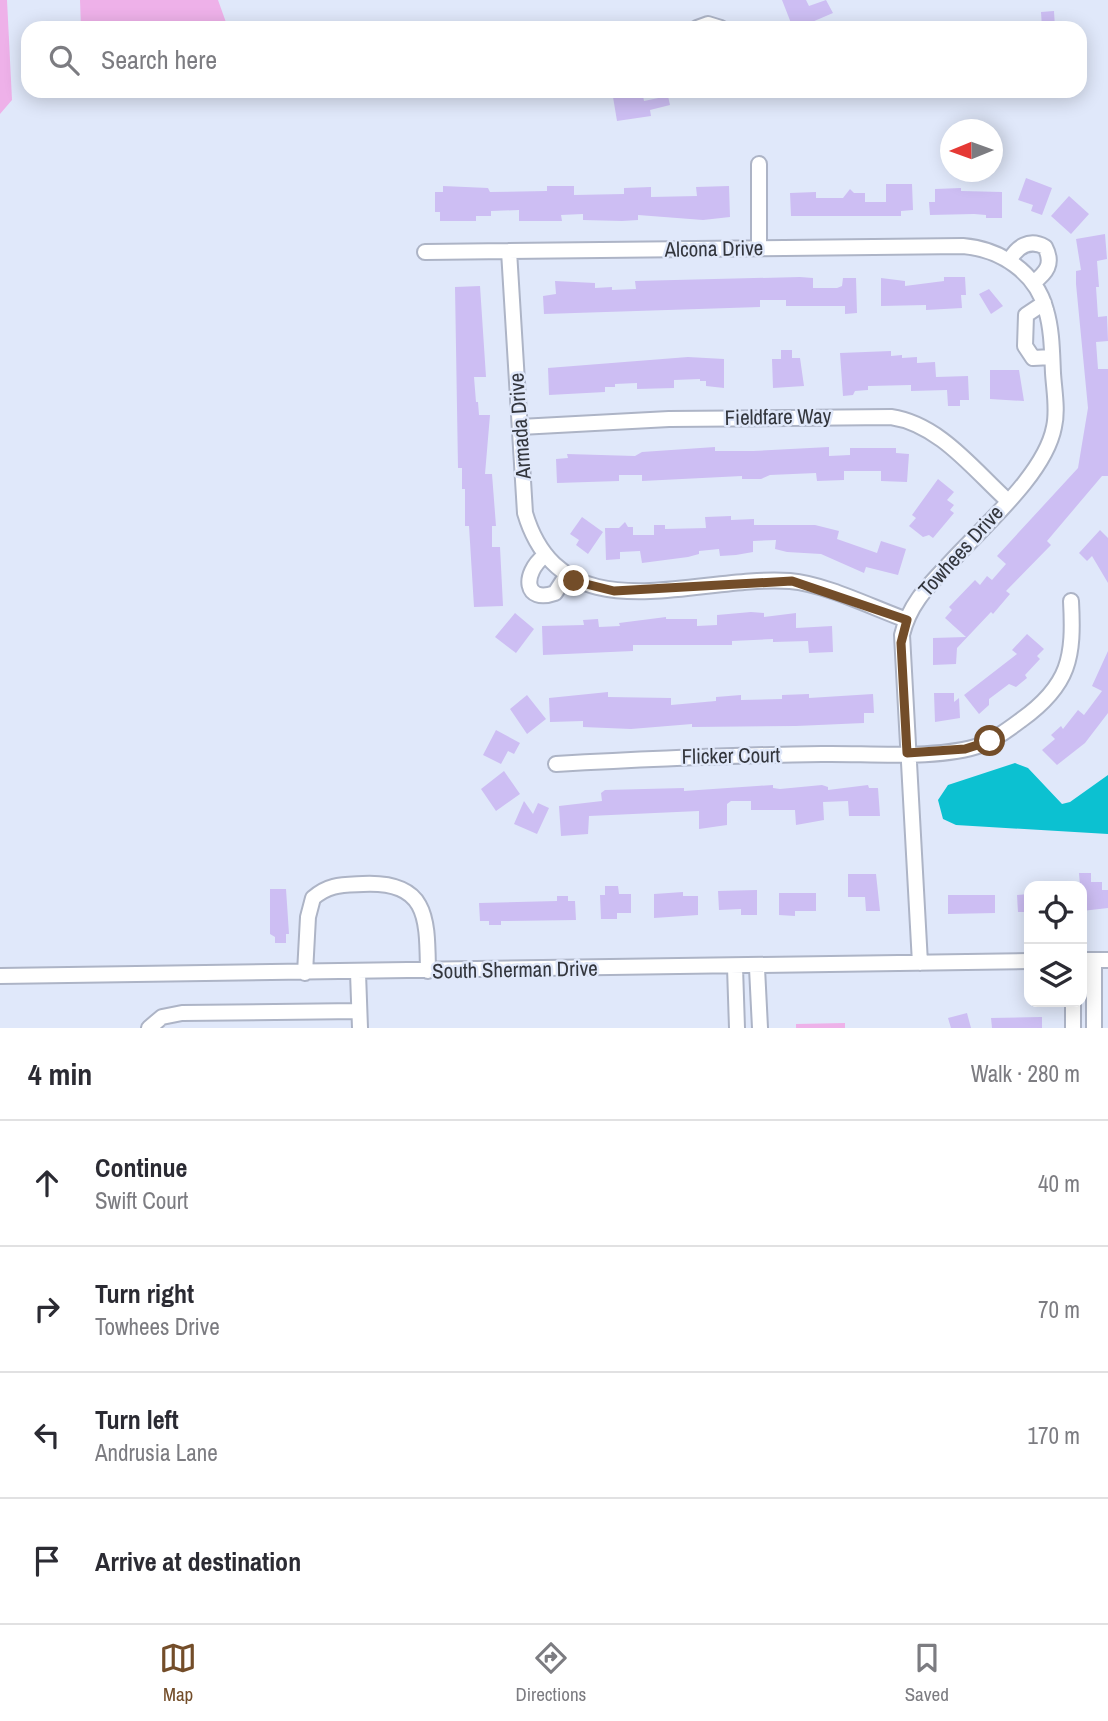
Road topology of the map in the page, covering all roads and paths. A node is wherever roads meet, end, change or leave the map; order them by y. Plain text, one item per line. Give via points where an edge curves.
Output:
1 (759, 164) dead end
2 (759, 248) junction
3 (509, 251) junction
4 (425, 252) dead end
5 (1004, 258) junction
6 (1033, 283) junction
7 (1044, 303) junction
8 (1052, 357) junction
9 (520, 427) junction
10 (1007, 500) junction
11 (544, 556) junction
12 (566, 576) junction
13 (1071, 601) dead end
14 (907, 620) junction
15 (907, 753) junction
16 (556, 764) dead end
17 (1094, 960) edge
18 (1024, 961) edge
19 (920, 963) junction
20 (735, 968) junction
21 (757, 968) junction
22 (428, 971) junction
23 (358, 972) junction
24 (305, 973) junction
25 (0, 976) edge
26 (1073, 1007) edge
27 (359, 1011) junction
28 (149, 1028) edge
29 (360, 1028) edge
30 (737, 1028) edge
31 (760, 1028) edge
32 (1073, 1028) edge
33 (1094, 1028) edge

1 - 2 street
2 - 3 street, Alcona Drive
2 - 5 street, Alcona Drive via 962,246
3 - 4 street, Alcona Drive
3 - 9 street, Armada Drive
5 - 6 street, Towhees Drive
5 - 6 street via 1025,244 1045,247 1049,266
6 - 7 street, Towhees Drive
7 - 8 street, Towhees Drive
7 - 8 street via 1026,315 1025,346 1033,358
8 - 10 street, Towhees Drive via 1055,422 1049,446 1032,474
9 - 10 street, Fieldfare Way via 669,419 891,417 933,432
9 - 11 street, Armada Drive via 525,513
10 - 14 street, Towhees Drive via 922,592
11 - 12 street
11 - 12 street via 530,570 532,589 550,595 558,591
12 - 14 street via 589,587 614,591 792,581
13 - 15 street, Flicker Court via 1070,660 1044,703 981,745
14 - 15 street, Towhees Drive via 901,656
15 - 16 street, Flicker Court via 704,755
15 - 19 street, Towhees Drive
17 - 33 street
18 - 19 street, South Sherman Drive
19 - 21 street, South Sherman Drive
20 - 21 street, South Sherman Drive
20 - 22 street, South Sherman Drive
20 - 30 street
21 - 31 street
22 - 23 street, South Sherman Drive
22 - 24 street via 427,929 414,895 376,883 332,885 313,898
23 - 24 street, South Sherman Drive
23 - 27 street
24 - 25 street, South Sherman Drive
26 - 32 street
27 - 28 street via 177,1013 162,1017
27 - 29 street

